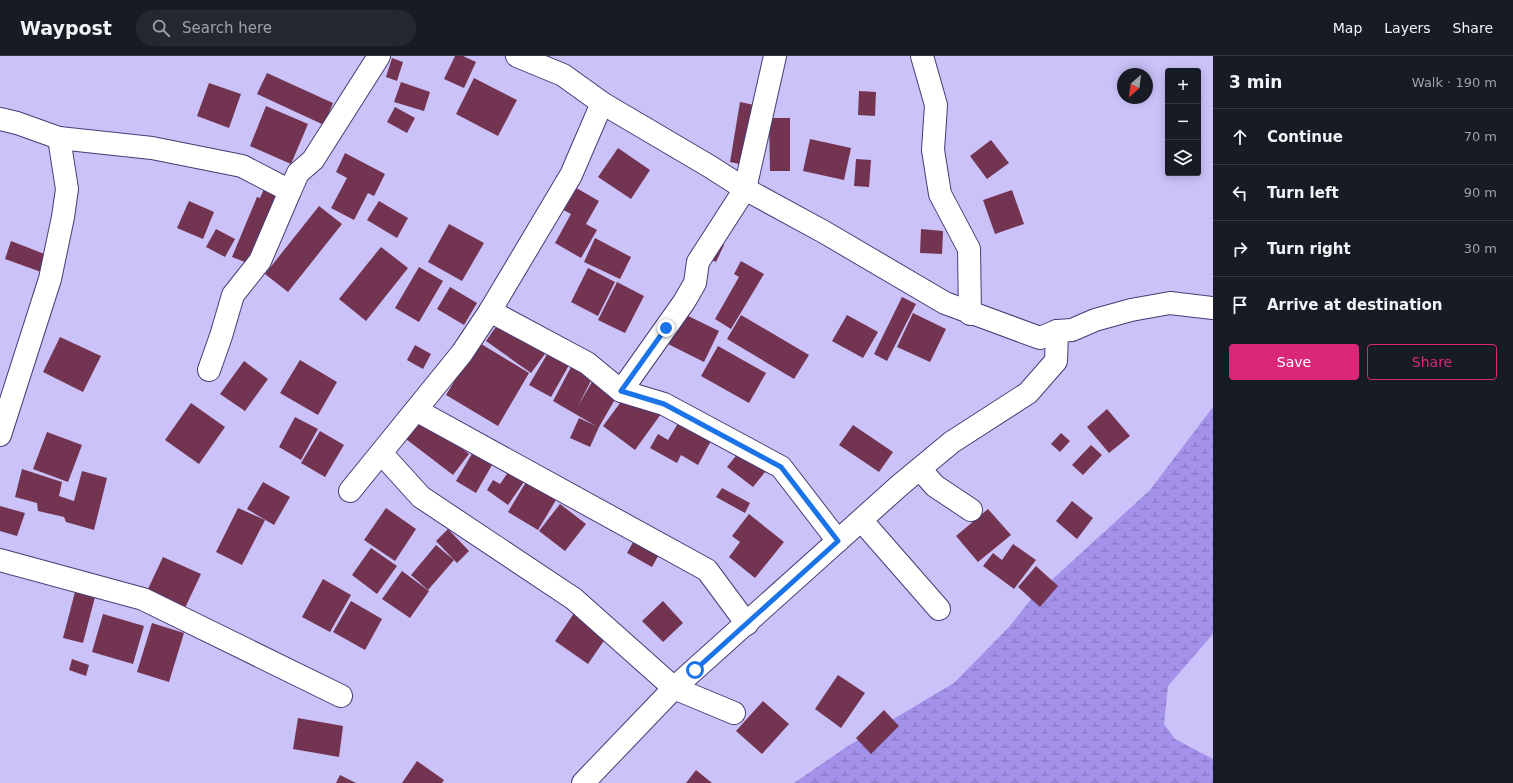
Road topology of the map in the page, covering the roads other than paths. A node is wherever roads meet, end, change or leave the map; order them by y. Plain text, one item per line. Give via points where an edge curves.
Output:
1 (379, 56) edge
2 (517, 56) edge
3 (775, 56) edge
4 (922, 56) edge
5 (561, 66) edge
6 (602, 103) junction
7 (0, 119) edge
8 (59, 138) junction
9 (745, 189) junction
10 (290, 191) junction
11 (1213, 308) edge
12 (490, 311) junction
13 (970, 314) junction
14 (1057, 331) junction
15 (209, 370) dead end
16 (621, 391) junction
17 (416, 410) junction
18 (0, 435) edge
19 (382, 454) junction
20 (920, 469) junction
21 (350, 491) dead end
22 (971, 510) dead end
23 (862, 521) junction
24 (838, 541) junction
25 (0, 560) edge
26 (939, 609) dead end
27 (747, 624) junction
28 (674, 688) junction
29 (341, 696) dead end
30 (734, 713) dead end
31 (583, 783) edge

1 - 10 street via 313,160 298,173
2 - 5 street
3 - 9 street
4 - 13 street via 936,105 933,150 940,194 969,249
5 - 6 street
6 - 9 street
6 - 12 street via 571,176
7 - 8 street
8 - 10 street via 152,148 242,166
8 - 18 street via 67,189 63,217 50,279
9 - 13 street via 945,303
9 - 16 street via 698,262 695,283 684,302
10 - 15 street via 260,261 233,295
11 - 14 street via 1170,303 1131,310 1095,320 1072,330
12 - 16 street via 588,363
12 - 17 street via 462,353
13 - 14 street via 1040,338
14 - 20 street via 1056,362 1028,393 952,442
16 - 24 street via 664,404 781,467
17 - 19 street
17 - 27 street via 707,570
19 - 21 street
19 - 28 street via 421,496 574,599
20 - 22 street via 935,486
20 - 23 street
23 - 24 street
23 - 26 street
24 - 27 street
25 - 29 street via 143,599
27 - 28 street
28 - 30 street
28 - 31 street

